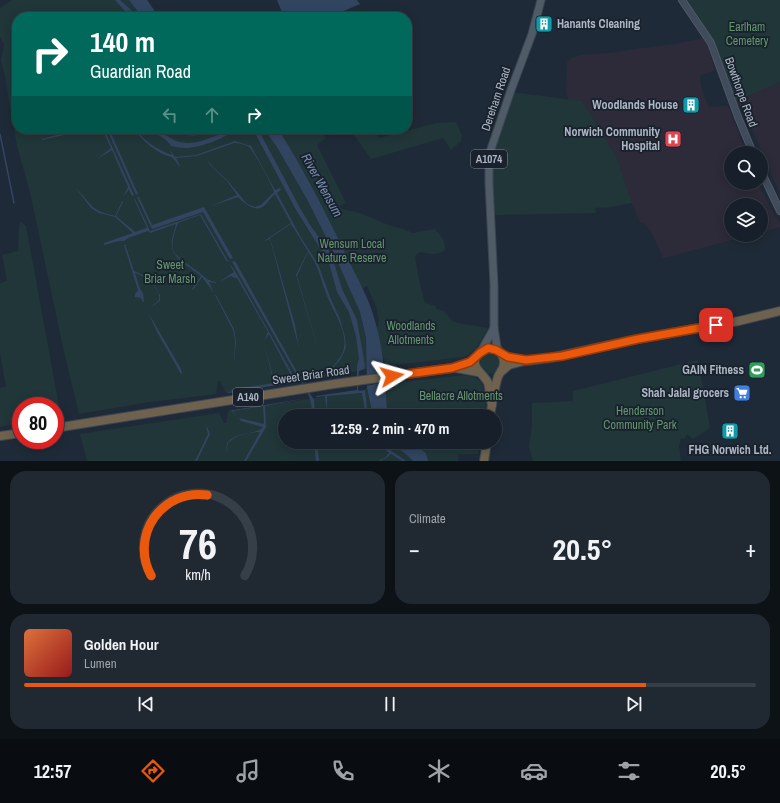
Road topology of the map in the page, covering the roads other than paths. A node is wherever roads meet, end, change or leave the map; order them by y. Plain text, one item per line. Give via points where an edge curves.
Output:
1 (541, 0) edge
2 (682, 0) edge
3 (750, 146) edge
4 (768, 186) edge
5 (780, 211) edge
6 (780, 311) edge
7 (780, 316) edge
8 (743, 320) junction
9 (494, 328) junction
10 (500, 353) junction
11 (478, 354) junction
12 (526, 360) junction
13 (452, 368) junction
14 (480, 373) junction
15 (500, 373) junction
16 (492, 405) junction
17 (491, 409) edge
18 (64, 426) edge
19 (12, 434) edge
20 (0, 436) edge
21 (486, 449) edge
22 (485, 459) edge

1 - 9 main road, Dereham Road / A1074 via 532,34 490,155
2 - 3 street, Bowthorpe Road via 711,43
4 - 5 street
6 - 8 highway, A140
7 - 8 highway, A140
8 - 12 highway, A140 via 562,356
9 - 10 main road, Dereham Road / A1074
9 - 11 main road, Dereham Road / A1074
10 - 11 highway, A140 via 488,348
10 - 12 highway, A140
10 - 15 highway, Dereham Road / A1074 via 504,362
11 - 13 highway, Sweet Briar Road / A140 via 470,362
11 - 14 highway, Dereham Road / A1074 via 475,364
12 - 15 highway, A140 via 509,365
13 - 14 highway, Sweet Briar Road / A140
13 - 18 highway, Sweet Briar Road / A140
14 - 15 highway, A140 via 489,377
14 - 16 highway, Dereham Road / A1074 via 489,385
15 - 16 highway, Dereham Road / A1074
16 - 17 highway, Dereham Road / A1074
19 - 20 highway
21 - 22 highway

